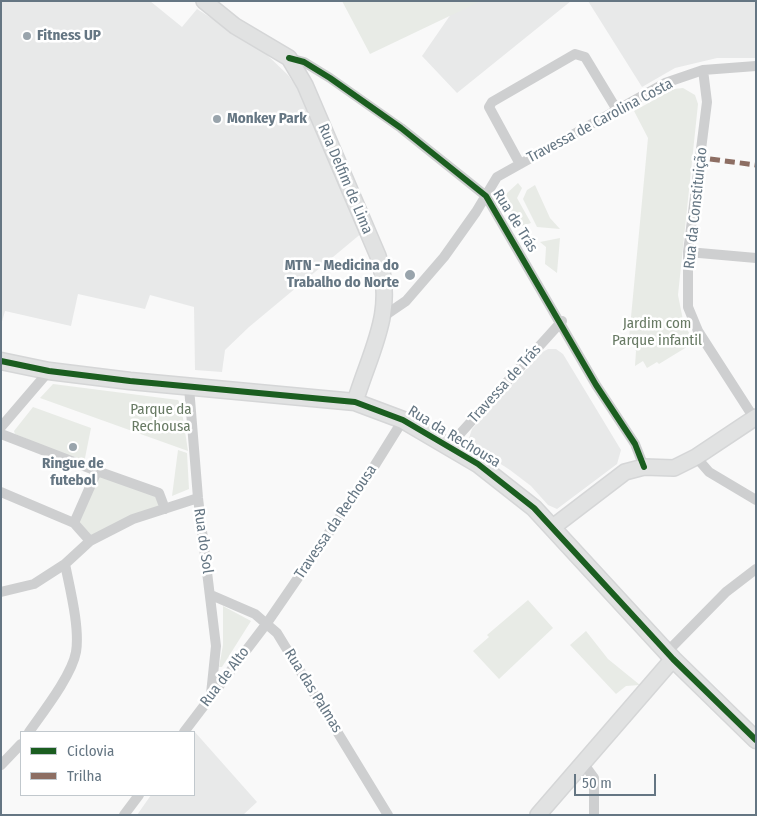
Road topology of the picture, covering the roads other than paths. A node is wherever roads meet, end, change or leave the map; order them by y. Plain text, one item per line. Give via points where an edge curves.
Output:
1 (204, 1) edge
2 (289, 58) junction
3 (756, 66) edge
4 (703, 70) junction
5 (324, 74) junction
6 (305, 85) junction
7 (617, 110) junction
8 (520, 164) junction
9 (486, 196) junction
10 (688, 252) junction
11 (756, 258) edge
12 (384, 316) junction
13 (562, 321) junction
14 (1, 361) edge
15 (49, 371) junction
16 (189, 387) junction
17 (355, 402) junction
18 (755, 418) edge
19 (403, 420) junction
20 (1, 427) edge
21 (1, 434) edge
22 (450, 446) junction
23 (696, 457) junction
24 (644, 467) junction
25 (97, 471) junction
26 (1, 492) edge
27 (198, 498) junction
28 (756, 500) edge
29 (165, 509) junction
30 (74, 523) junction
31 (553, 527) junction
32 (90, 541) junction
33 (65, 564) junction
34 (756, 569) edge
35 (1, 592) edge
36 (211, 595) junction
37 (267, 623) junction
38 (670, 655) junction
39 (210, 695) junction
40 (30, 731) edge
41 (185, 731) edge
42 (756, 740) edge
43 (20, 745) edge
44 (583, 763) junction
45 (1, 764) edge
46 (138, 796) edge
47 (124, 815) edge
48 (388, 815) edge
49 (538, 815) edge
50 (594, 815) edge

1 - 2 main road, Rua Delfim de Lima via 235,26
2 - 5 street, Rua de Trás via 304,62
2 - 6 main road, Rua Delfim de Lima
3 - 4 street, Travessa de Carolina Costa
4 - 7 street, Travessa de Carolina Costa via 665,83
4 - 10 street, Rua da Constituição via 708,102
5 - 6 street
5 - 9 street, Rua de Trás via 401,128
6 - 12 main road, Rua Delfim de Lima via 378,256 384,276
7 - 8 street, Travessa de Carolina Costa
7 - 8 street via 585,57 575,54 492,102 489,107
8 - 9 street, Travessa de Carolina Costa via 498,177
9 - 12 street, Travessa de Carolina Costa via 444,257 406,301
9 - 13 street, Rua de Trás
10 - 11 street
10 - 18 street, Rua da Constituição via 688,307 698,331
12 - 17 main road, Rua Delfim de Lima
13 - 22 street, Travessa de Trás
13 - 24 street, Rua de Trás via 596,385 635,444
14 - 15 main road, Rua da Rechousa
15 - 16 main road, Rua da Rechousa
15 - 20 street
16 - 17 main road, Rua da Rechousa
16 - 27 street, Rua do Sol
17 - 19 main road, Rua da Rechousa
18 - 23 main road
19 - 22 main road, Rua da Rechousa
19 - 37 street, Travessa da Rechousa via 370,474
21 - 25 street
22 - 31 main road, Rua da Rechousa via 504,482
23 - 24 main road via 674,468
23 - 28 street via 709,472
24 - 31 main road via 626,472
25 - 29 street via 159,493
25 - 30 street
26 - 30 street
27 - 29 street
27 - 36 street, Rua do Sol
29 - 32 street via 133,519
30 - 32 street
31 - 38 main road, Rua da Rechousa
32 - 33 street
33 - 35 street via 34,584
33 - 40 street via 74,603 76,653 62,684
34 - 38 street via 726,592
36 - 37 street, Rua das Palmas via 255,614
36 - 39 street, Rua do Sol via 216,646
37 - 39 street, Rua de Alto
37 - 48 street, Rua das Palmas via 277,633
38 - 42 main road, Rua da Rechousa
38 - 44 main road
39 - 41 street, Rua de Alto
43 - 45 street
44 - 49 main road
44 - 50 street via 594,778
46 - 47 street

